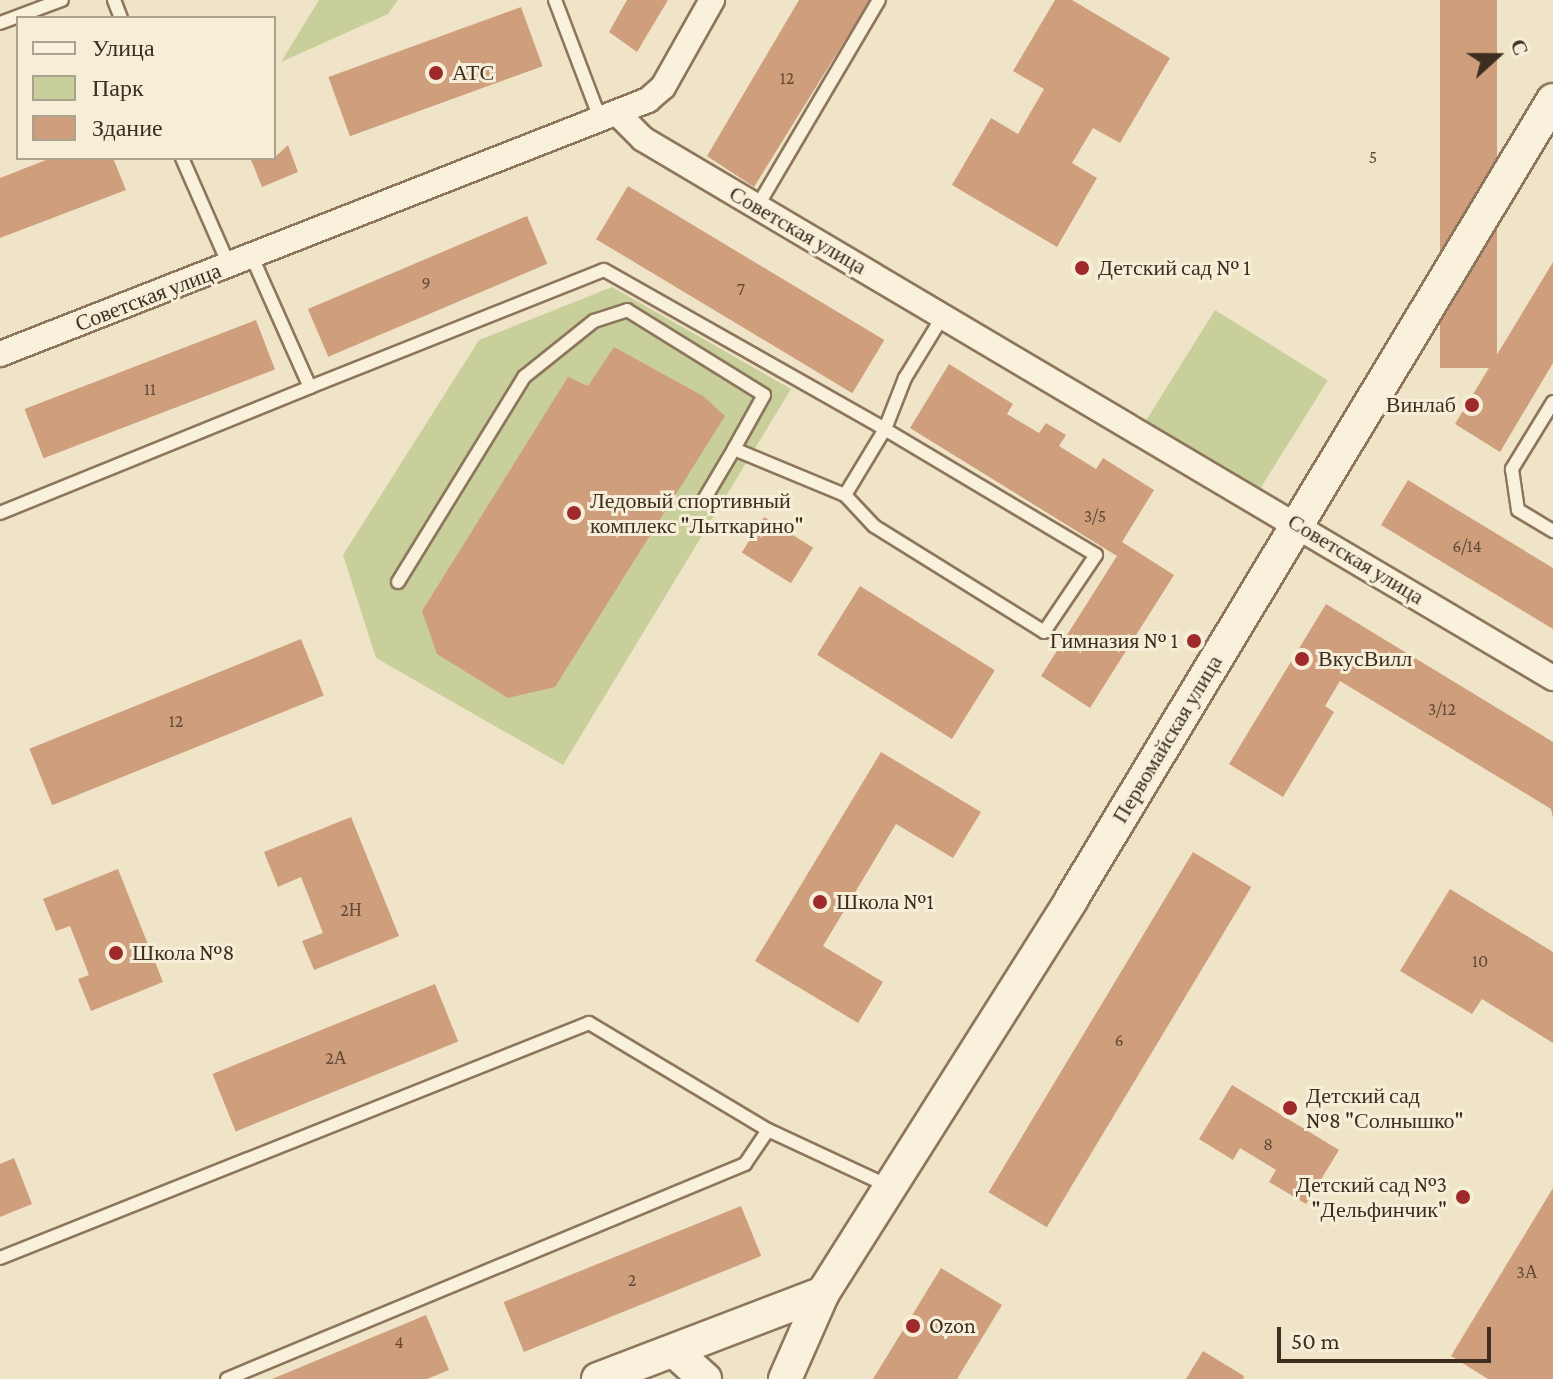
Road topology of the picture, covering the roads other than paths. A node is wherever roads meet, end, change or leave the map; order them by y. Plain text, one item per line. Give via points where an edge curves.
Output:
1 (62, 0) edge
2 (555, 0) edge
3 (712, 0) edge
4 (879, 0) edge
5 (19, 16) edge
6 (1553, 100) edge
7 (609, 117) junction
8 (183, 160) edge
9 (757, 207) junction
10 (252, 257) junction
11 (229, 265) junction
12 (943, 316) junction
13 (0, 354) edge
14 (310, 387) junction
15 (1553, 402) edge
16 (885, 429) junction
17 (734, 449) junction
18 (845, 495) junction
19 (702, 503) dead end
20 (0, 513) edge
21 (1296, 523) junction
22 (1553, 531) edge
23 (398, 582) dead end
24 (1553, 678) edge
25 (768, 1130) junction
26 (893, 1188) junction
27 (0, 1258) edge
28 (823, 1293) junction
29 (674, 1351) junction
30 (227, 1379) edge
31 (598, 1379) edge
32 (705, 1379) edge
33 (785, 1379) edge

1 - 5 lane
2 - 7 lane
3 - 7 street via 663,87
4 - 9 lane
6 - 21 street, Первомайская улица
7 - 9 street, Советская улица
7 - 10 street, Советская улица
8 - 11 lane
9 - 12 street, Советская улица
10 - 11 street, Советская улица
10 - 14 lane
11 - 13 street, Советская улица
12 - 16 lane via 905,378
12 - 21 street, Советская улица
14 - 16 lane via 604,270
14 - 20 lane
15 - 22 lane via 1512,469 1518,510
16 - 18 lane
16 - 18 lane via 1096,555 1044,632 874,526
17 - 18 lane
17 - 19 lane
17 - 23 lane via 764,395 627,310 594,321 524,377
21 - 24 street, Советская улица
21 - 26 street, Первомайская улица
25 - 26 lane
25 - 27 lane via 589,1023
25 - 30 lane via 745,1164
26 - 28 street, Первомайская улица
28 - 29 street
28 - 33 street, Первомайская улица
29 - 31 street
29 - 32 street

